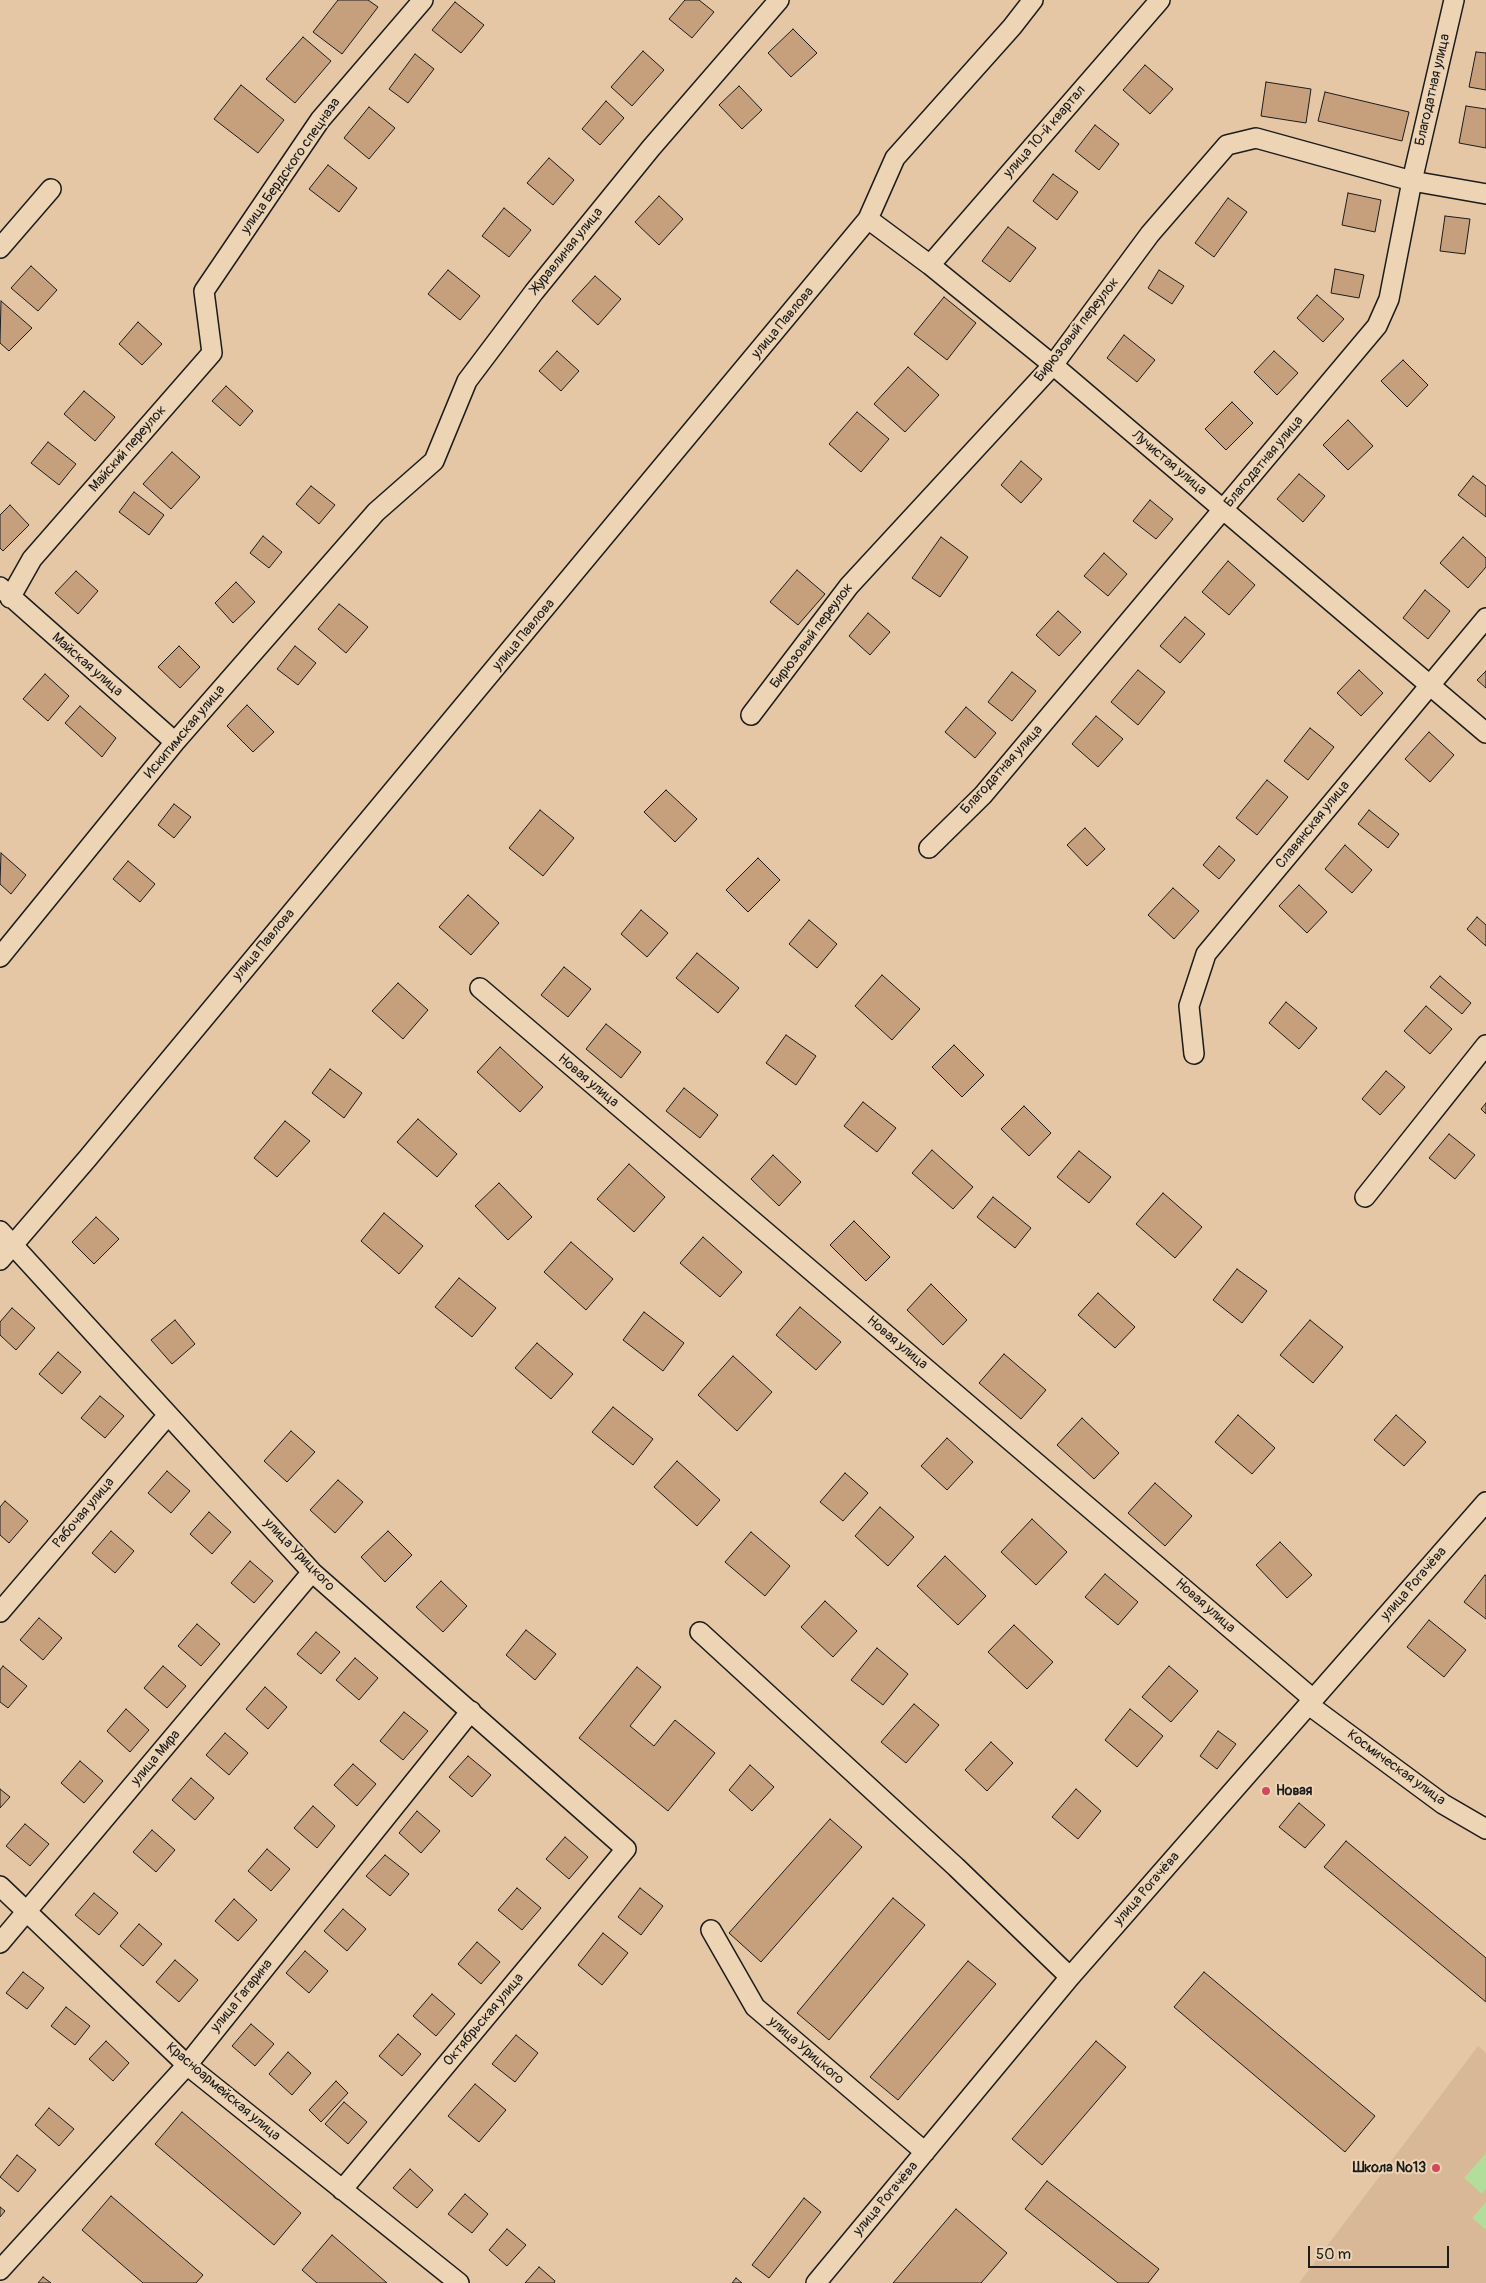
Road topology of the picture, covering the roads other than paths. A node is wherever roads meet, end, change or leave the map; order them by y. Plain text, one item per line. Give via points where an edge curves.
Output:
1 (423, 0) edge
2 (779, 0) edge
3 (1034, 0) edge
4 (1160, 0) edge
5 (1454, 0) edge
6 (1412, 181) junction
7 (51, 189) dead end
8 (1486, 194) edge
9 (868, 220) junction
10 (0, 248) edge
11 (930, 265) junction
12 (204, 291) joint
13 (1053, 365) junction
14 (1224, 510) junction
15 (376, 512) joint
16 (5, 593) edge
17 (1486, 618) edge
18 (1429, 684) junction
19 (752, 715) dead end
20 (1486, 733) edge
21 (175, 742) junction
22 (929, 848) dead end
23 (0, 956) edge
24 (480, 988) dead end
25 (1486, 1044) edge
26 (1194, 1054) dead end
27 (1365, 1197) dead end
28 (0, 1231) edge
29 (12, 1245) junction
30 (0, 1260) edge
31 (168, 1415) junction
32 (1486, 1502) edge
33 (312, 1572) junction
34 (0, 1612) edge
35 (700, 1632) dead end
36 (1311, 1702) junction
37 (471, 1711) junction
38 (1486, 1829) edge
39 (626, 1849) joint
40 (0, 1886) edge
41 (26, 1912) junction
42 (711, 1930) dead end
43 (0, 1943) edge
44 (1070, 1977) junction
45 (187, 2065) junction
46 (925, 2152) junction
47 (342, 2190) junction
48 (0, 2270) edge
49 (459, 2283) edge
50 (816, 2283) edge

1 - 12 street, улица Бердского спецназа via 320,120
2 - 15 street, Журавлиная улица via 651,148 472,373 434,461
3 - 9 street, улица Павлова via 896,158
4 - 11 street, улица 10-й квартал
5 - 6 street, Благодатная улица
6 - 8 street, Бирюзовый переулок
6 - 13 street, Бирюзовый переулок via 1256,138 1227,145 1150,234
6 - 14 street, Благодатная улица via 1388,299 1377,326
7 - 10 street
9 - 11 street, Лучистая улица
9 - 29 street, улица Павлова
11 - 13 street, Лучистая улица
12 - 16 street, Майский переулок via 212,353
13 - 14 street, Лучистая улица
13 - 19 street, Бирюзовый переулок via 849,586
14 - 18 street, Лучистая улица
14 - 22 street, Благодатная улица via 983,795
15 - 21 street, Искитимская улица
16 - 21 street, Майская улица
17 - 18 street, Славянская улица
18 - 20 street, Лучистая улица
18 - 26 street, Славянская улица via 1206,954 1189,1006
21 - 23 street, Искитимская улица
24 - 36 street, Новая улица
25 - 27 street
28 - 29 street, улица Урицкого
29 - 30 street, улица Павлова
29 - 31 street, улица Урицкого
31 - 33 street, улица Урицкого
31 - 34 street, Рабочая улица
32 - 36 street, улица Рогачёва
33 - 37 street, улица Урицкого
33 - 41 street, улица Мира
35 - 44 street via 956,1867
36 - 38 street, Космическая улица via 1444,1804
36 - 44 street, улица Рогачёва
37 - 39 street, улица Урицкого
37 - 45 street, улица Гагарина
39 - 47 street, Октябрьская улица
40 - 41 street, Красноармейская улица
41 - 43 street, улица Мира
41 - 45 street, Красноармейская улица
42 - 46 street, улица Урицкого via 755,2007
44 - 46 street, улица Рогачёва
45 - 47 street, Красноармейская улица
45 - 48 street, улица Гагарина
46 - 50 street, улица Рогачёва
47 - 49 street, Красноармейская улица

